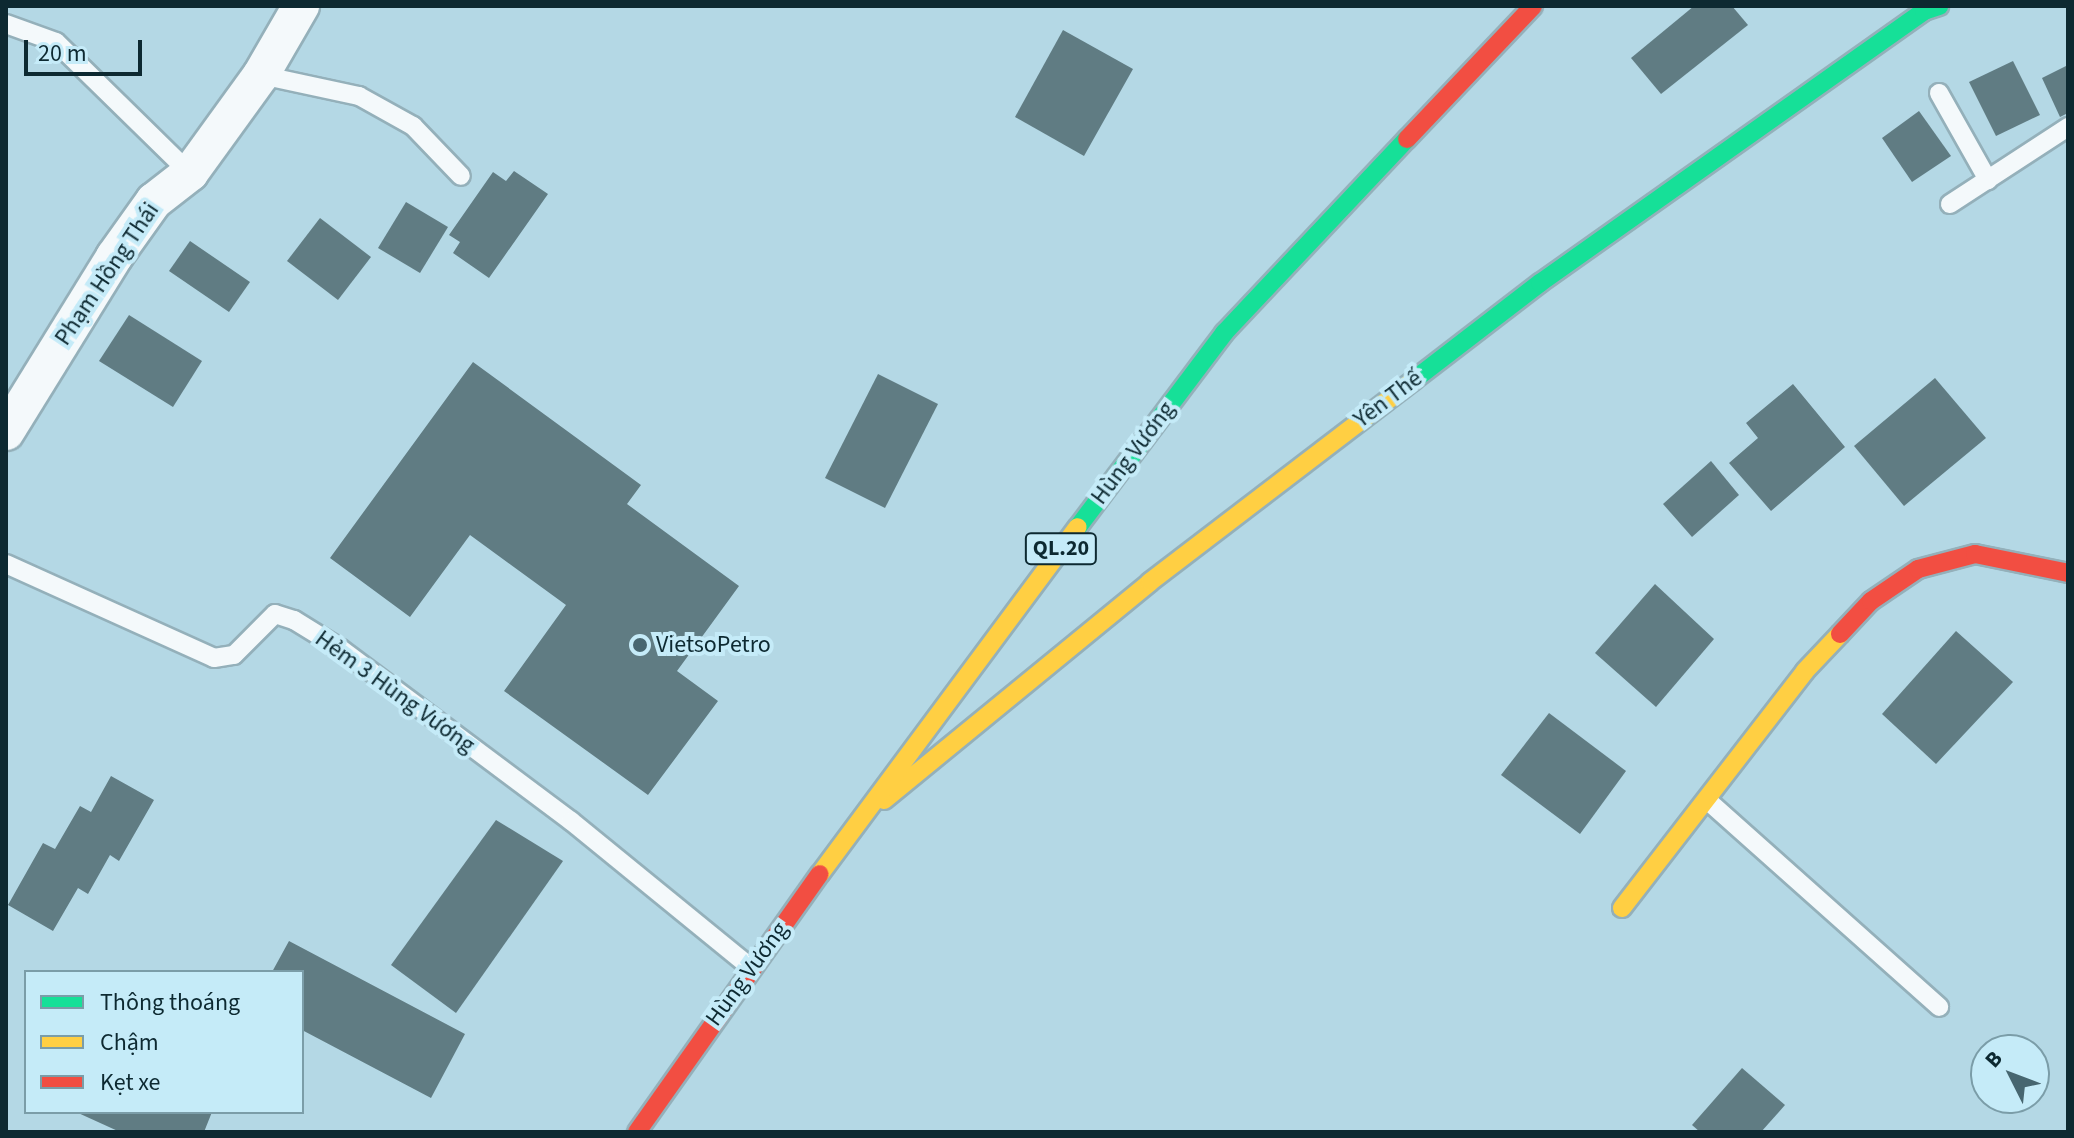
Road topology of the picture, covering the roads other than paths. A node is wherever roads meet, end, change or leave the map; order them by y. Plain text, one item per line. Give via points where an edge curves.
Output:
1 (301, 6) edge
2 (1533, 6) edge
3 (1939, 6) edge
4 (6, 24) edge
5 (261, 75) junction
6 (1939, 93) dead end
7 (2068, 127) edge
8 (190, 173) junction
9 (461, 176) dead end
10 (1988, 180) junction
11 (1950, 204) dead end
12 (6, 432) edge
13 (6, 564) edge
14 (2068, 573) edge
15 (1707, 800) junction
16 (858, 821) junction
17 (1622, 908) dead end
18 (751, 968) junction
19 (1939, 1007) dead end
20 (637, 1132) edge

1 - 5 street, Phạm Hồng Thái
2 - 16 main road, Hùng Vương / QL.20 via 1224,333
3 - 16 main road, Yên Thế via 1911,20 1540,283 1150,582
4 - 8 lane via 56,42
5 - 8 street, Phạm Hồng Thái
5 - 9 lane via 359,96 413,126
6 - 10 lane
7 - 10 lane
8 - 12 street, Phạm Hồng Thái via 154,201 114,257
10 - 11 lane
13 - 18 lane, Hẻm 3 Hùng Vương via 214,658 234,655 275,614 294,620 341,649 558,811
14 - 15 main road via 1975,554 1918,569 1871,601 1805,671
15 - 17 main road
15 - 19 lane
16 - 18 main road, Hùng Vương / QL.20
18 - 20 main road, Hùng Vương / QL.20

